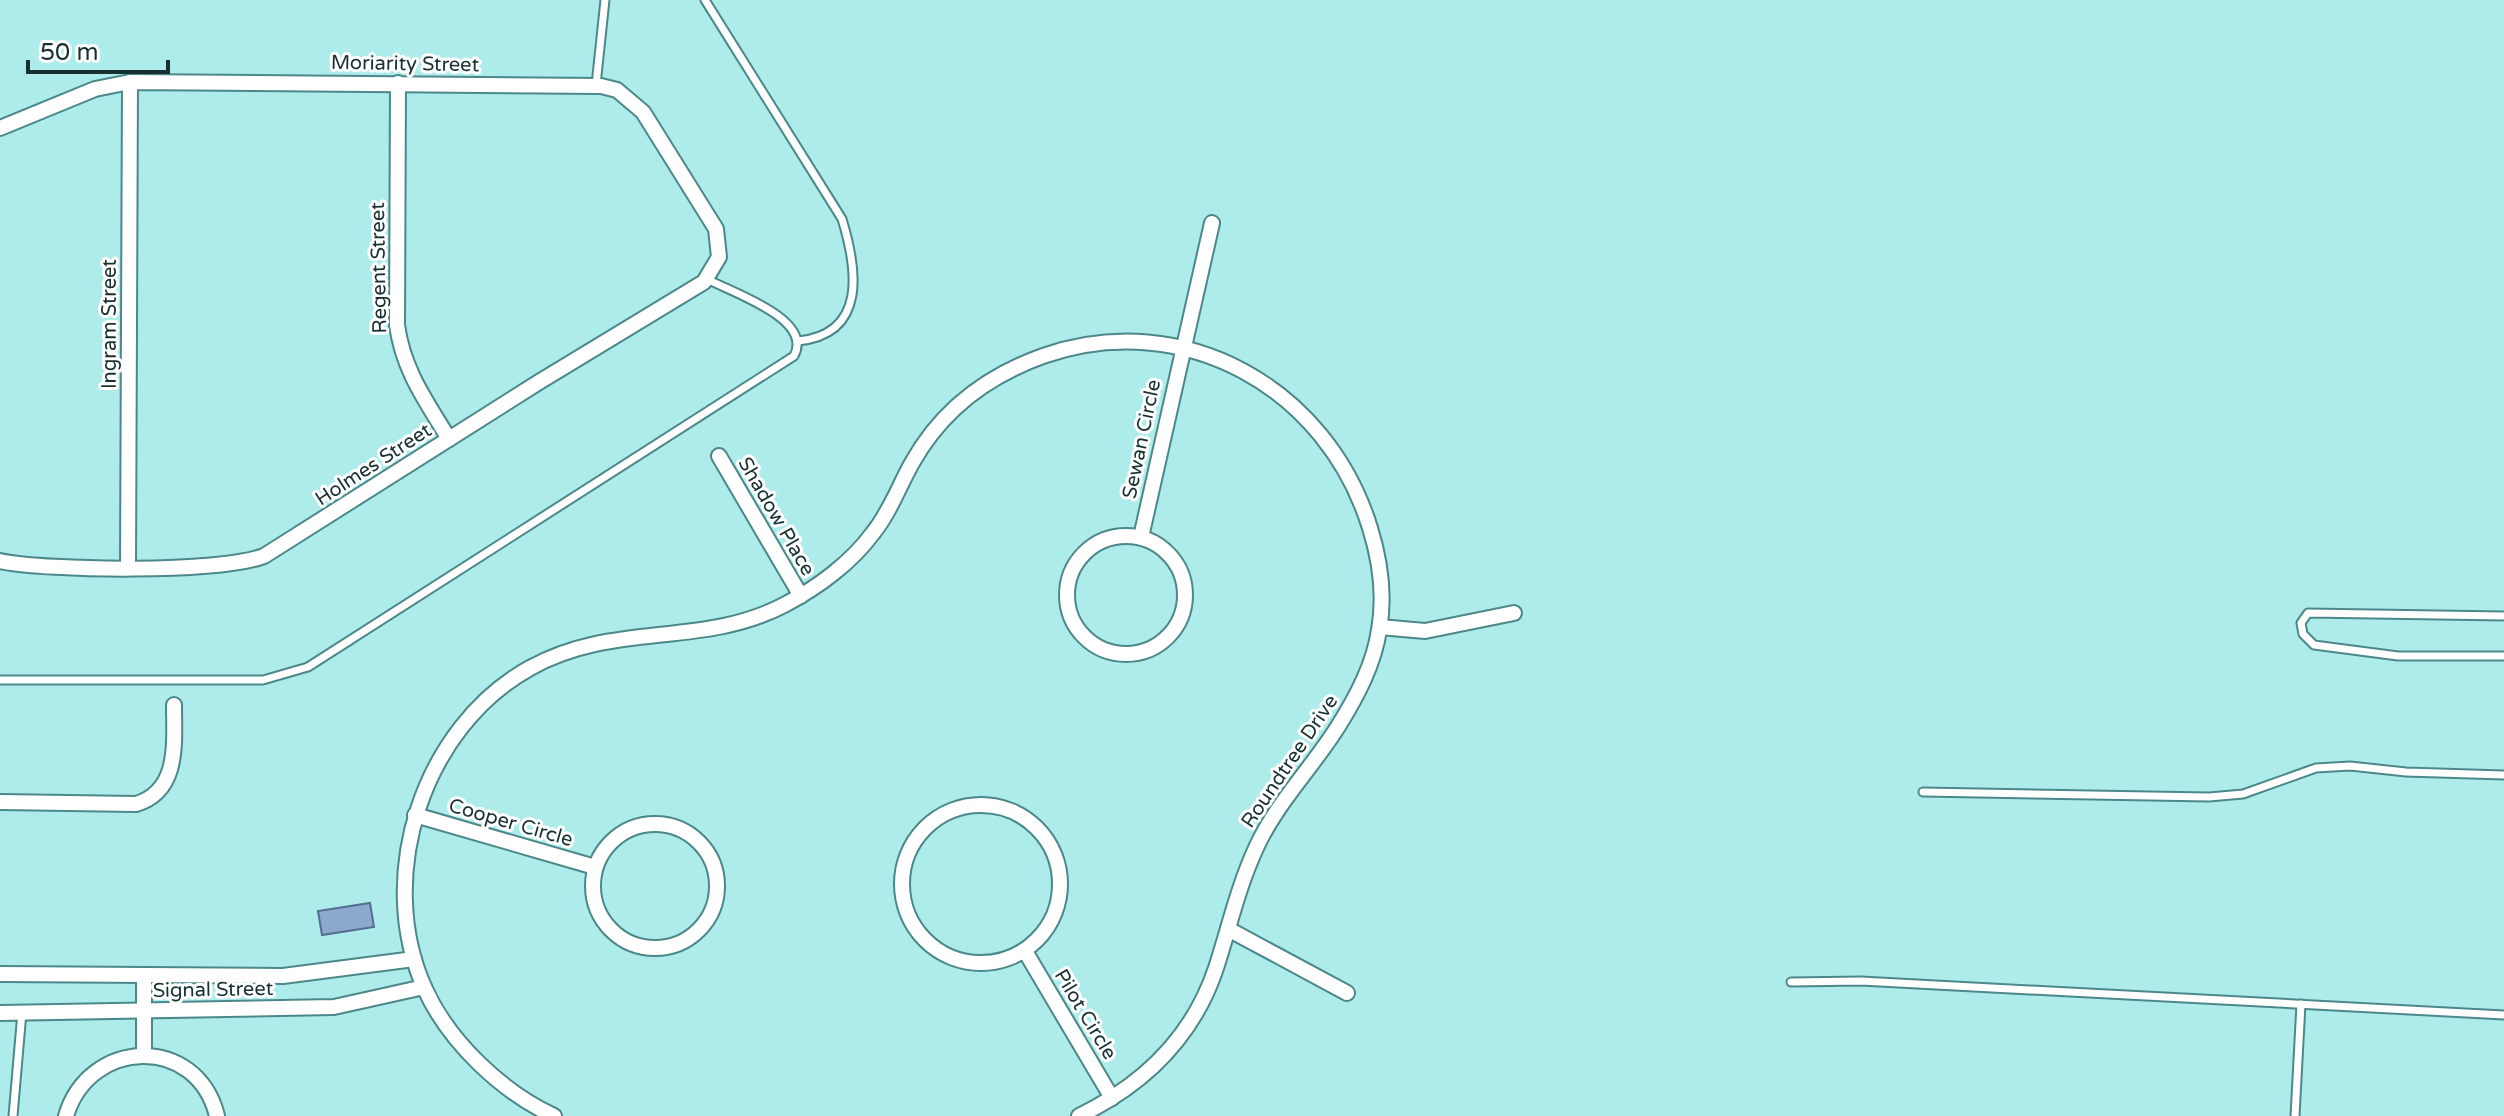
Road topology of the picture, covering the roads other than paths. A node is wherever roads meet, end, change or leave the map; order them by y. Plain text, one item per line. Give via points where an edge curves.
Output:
1 (605, 0) edge
2 (705, 0) edge
3 (130, 82) junction
4 (398, 83) junction
5 (596, 86) junction
6 (0, 128) edge
7 (1212, 223) dead end
8 (719, 257) joint
9 (707, 279) junction
10 (798, 341) junction
11 (1181, 350) junction
12 (449, 439) junction
13 (719, 456) dead end
14 (1141, 537) junction
15 (0, 561) edge
16 (128, 566) junction
17 (801, 596) junction
18 (1514, 613) dead end
19 (2504, 616) edge
20 (1380, 627) junction
21 (2504, 656) edge
22 (0, 680) edge
23 (174, 705) dead end
24 (2504, 775) edge
25 (1923, 792) dead end
26 (0, 802) edge
27 (415, 815) junction
28 (595, 867) junction
29 (1228, 929) junction
30 (1025, 951) junction
31 (414, 959) junction
32 (0, 974) edge
33 (144, 975) junction
34 (1791, 982) dead end
35 (424, 987) junction
36 (1347, 993) dead end
37 (2301, 1004) junction
38 (145, 1010) junction
39 (22, 1012) junction
40 (0, 1013) edge
41 (2504, 1015) edge
42 (144, 1056) junction
43 (1112, 1098) junction
44 (13, 1116) edge
45 (66, 1116) edge
46 (217, 1116) edge
47 (554, 1116) edge
48 (1079, 1116) edge
49 (2295, 1116) edge

1 - 5 lane
2 - 10 lane via 842,219 854,259 851,304 830,331
3 - 4 street, Moriarity Street
3 - 6 street, Moriarity Street via 95,89
3 - 16 street, Ingram Street
4 - 5 street, Moriarity Street
4 - 12 street, Regent Street via 400,350 409,375
5 - 8 street, Moriarity Street via 617,90 643,112 716,229
7 - 11 street, Sewan Circle
8 - 9 street, Holmes Street
9 - 10 lane via 785,319
9 - 12 street, Holmes Street
10 - 22 lane via 794,356 782,365 292,674 263,680
11 - 14 street, Sewan Circle
11 - 17 street, Roundtree Drive via 1133,342 1093,344 1048,354 985,384 954,408 923,444 863,545
11 - 20 street, Roundtree Drive via 1229,364 1270,384 1326,439 1355,487 1375,545
12 - 16 street, Holmes Street via 264,556 230,565
13 - 17 street, Shadow Place
14 - 14 street via 1122,535 1086,550 1068,584 1067,604 1074,623 1102,649 1121,654 1141,653 1166,638 1183,614 1183,575 1159,544
15 - 16 street, Holmes Street
17 - 27 street, Roundtree Drive via 740,624 609,639 537,663 496,691 460,730 443,753
18 - 20 street via 1425,631
19 - 21 lane via 2308,613 2301,623 2314,645 2398,656
20 - 29 street, Roundtree Drive via 1351,707 1256,847
23 - 26 street via 172,766 150,800
24 - 25 lane via 2350,766 2316,768 2243,794 2209,797
27 - 28 street, Cooper Circle
27 - 31 street, Roundtree Drive via 406,904
28 - 28 street via 597,908 607,927 634,944 664,948 684,941 713,911 718,891 708,852 677,827 637,825 619,834
29 - 36 street
29 - 43 street, Roundtree Drive via 1206,994 1184,1032 1149,1071
30 - 30 street via 1057,909 1061,882 1056,856 1022,815 997,806 971,805 945,813 917,839 902,874 903,900 912,924 929,944 963,961 1001,961
30 - 43 street, Pilot Circle
31 - 33 street, Signal Street via 283,976
31 - 35 street, Roundtree Drive
32 - 33 street, Signal Street
33 - 38 street
34 - 37 lane via 1861,981
35 - 38 street, Signal Street via 334,1007
35 - 47 street, Roundtree Drive via 482,1064 518,1095
37 - 41 lane
37 - 49 lane
38 - 39 street, Signal Street
38 - 42 street
39 - 40 street, Signal Street
39 - 44 lane
42 - 45 street via 120,1058 91,1074 78,1087
42 - 46 street via 161,1057 186,1069 207,1091
43 - 48 street, Roundtree Drive

